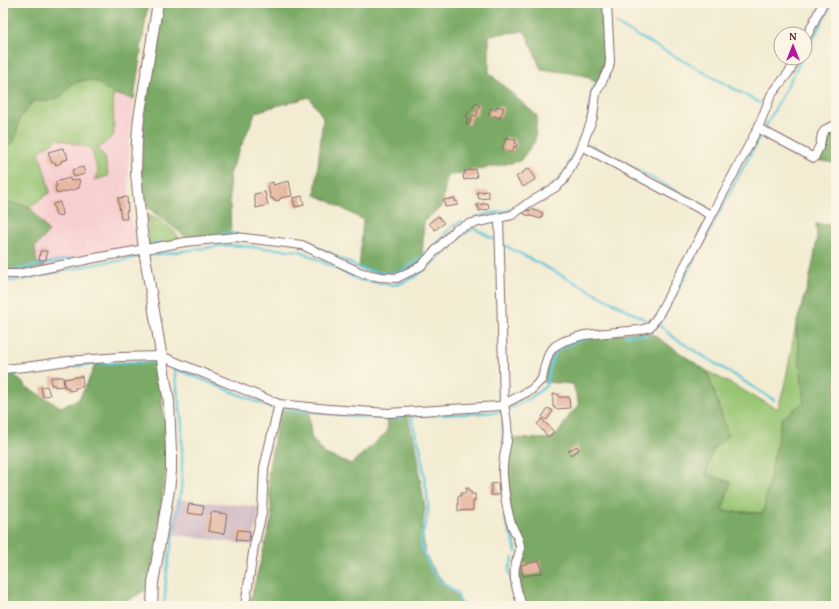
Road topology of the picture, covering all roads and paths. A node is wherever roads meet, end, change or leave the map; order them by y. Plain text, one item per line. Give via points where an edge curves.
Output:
1 (158, 3) edge
2 (607, 3) edge
3 (824, 3) edge
4 (812, 26) edge
5 (792, 66) edge
6 (836, 126) edge
7 (758, 128) junction
8 (582, 146) junction
9 (711, 215) junction
10 (499, 218) junction
11 (144, 250) junction
12 (3, 274) edge
13 (161, 356) junction
14 (3, 370) edge
15 (279, 404) junction
16 (504, 404) junction
17 (152, 606) edge
18 (245, 606) edge
19 (522, 606) edge

1 - 11 street via 137,139 136,173
2 - 8 street via 609,68 596,93 593,117
3 - 4 street
5 - 7 street via 771,95
6 - 7 street via 826,129 822,134 814,158
7 - 9 street
8 - 9 street
8 - 10 street via 563,181 512,215
9 - 16 street via 658,316 650,326 640,330 584,334 564,341 549,353 542,379 531,390
10 - 11 street via 468,224 455,230 421,266 397,278 362,273 302,245 236,238 185,242
10 - 16 street
11 - 12 street via 18,274
11 - 13 street
13 - 14 street via 68,361
13 - 15 street
13 - 17 street via 169,402 171,471 153,583
15 - 16 street via 388,413
15 - 18 street via 264,468 262,513
16 - 19 street via 507,439 503,473 510,521 520,546 515,578

